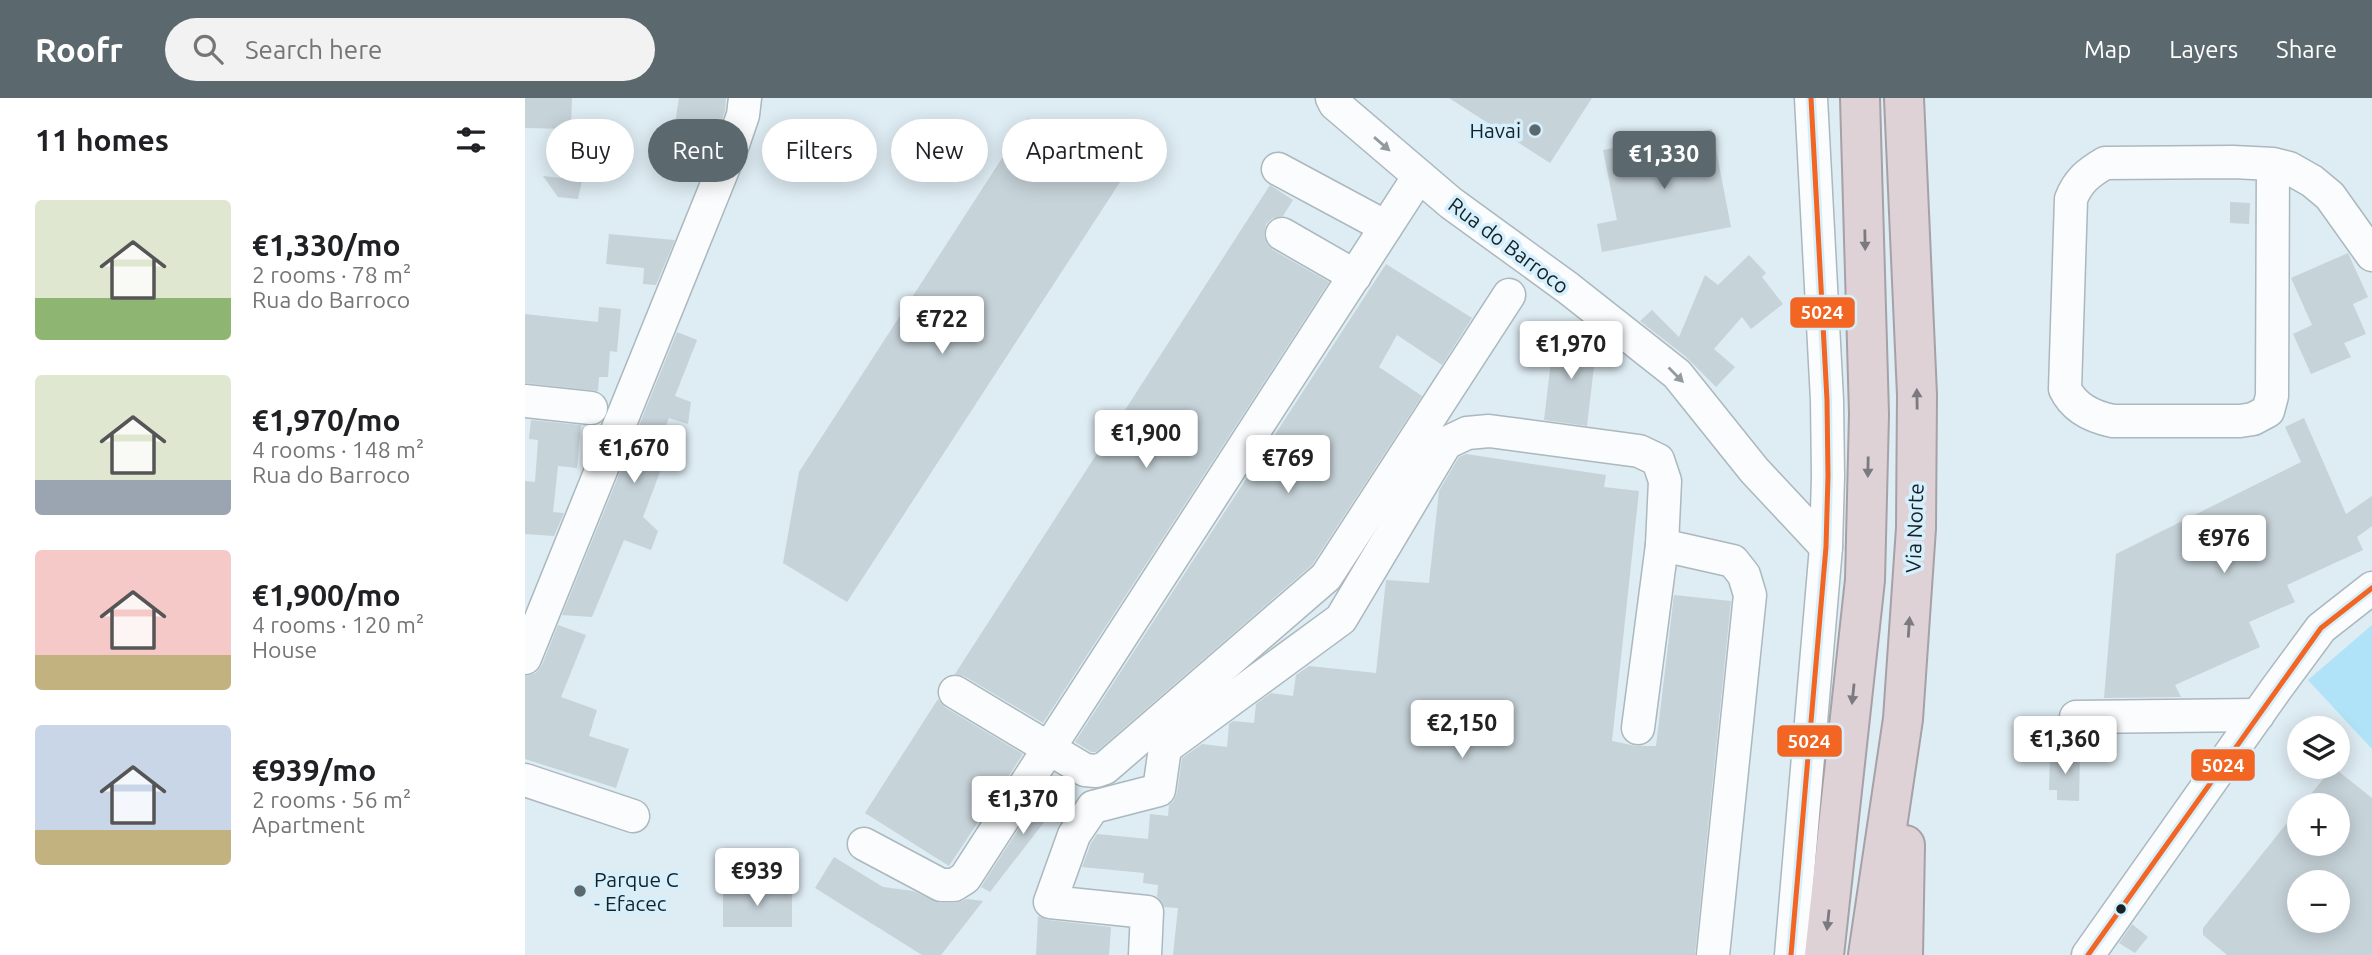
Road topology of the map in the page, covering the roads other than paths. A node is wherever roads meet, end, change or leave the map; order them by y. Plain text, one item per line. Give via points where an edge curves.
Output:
1 (745, 98) edge
2 (1332, 98) edge
3 (1811, 98) edge
4 (1847, 98) edge
5 (1860, 98) edge
6 (1904, 98) edge
7 (1915, 98) edge
8 (2273, 164) junction
9 (1279, 169) dead end
10 (1419, 176) junction
11 (1864, 190) junction
12 (1386, 227) junction
13 (1282, 233) dead end
14 (2372, 255) edge
15 (1355, 276) junction
16 (1912, 292) junction
17 (1509, 295) dead end
18 (525, 401) edge
19 (591, 408) dead end
20 (1663, 545) junction
21 (1826, 547) junction
22 (2372, 588) edge
23 (525, 658) edge
24 (955, 692) dead end
25 (2258, 715) junction
26 (2075, 717) dead end
27 (1903, 719) junction
28 (1637, 728) dead end
29 (1050, 747) junction
30 (525, 780) edge
31 (633, 816) dead end
32 (864, 844) dead end
33 (1145, 955) edge
34 (1713, 955) edge
35 (1791, 955) edge
36 (1824, 955) edge
37 (1868, 955) edge
38 (1903, 955) edge
39 (2088, 955) edge

1 - 23 street via 732,147
2 -> 10 street, Rua do Barroco
3 - 21 street via 1828,400
4 - 11 highway
5 - 11 highway
6 - 16 highway, Via Norte
7 - 16 highway
8 - 8 street via 2105,163 2088,172 2076,186 2069,217 2065,389 2075,404 2113,421 2240,421 2268,411 2272,396
8 - 14 street via 2300,174 2330,196
9 - 12 street
10 - 12 street
10 -> 21 street, Rua do Barroco via 1677,373 1754,470
11 -> 36 highway via 1869,414 1865,580
12 - 15 street
13 - 15 street
15 - 29 street
27 -> 16 highway, Via Norte via 1916,528
17 - 29 street via 1312,592 1105,768 1085,770
18 - 19 street
20 - 28 street
20 - 33 street via 1665,481 1658,460 1639,451 1489,431 1467,433 1446,443 1341,619 1165,748 1159,790 1093,807 1074,835 1050,902 1147,912
20 - 34 street via 1733,561 1744,575 1750,595
21 - 35 street
22 - 25 street via 2321,628
24 - 29 street
25 - 26 street
25 - 39 street
27 - 37 highway, Via Norte
27 - 38 highway
29 - 32 street via 965,878 954,885 941,885
30 - 31 street

